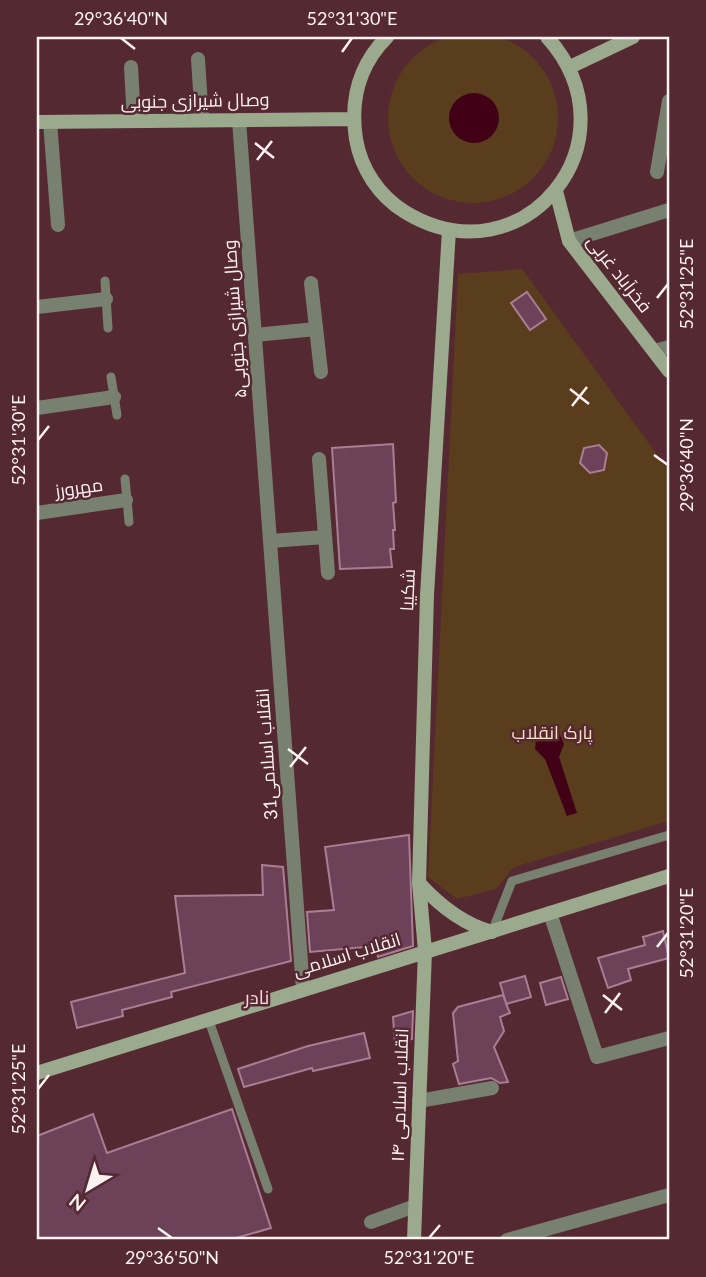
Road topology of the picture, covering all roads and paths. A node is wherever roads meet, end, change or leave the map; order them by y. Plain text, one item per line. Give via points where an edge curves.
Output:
1 (387, 37) edge
2 (547, 37) edge
3 (633, 37) edge
4 (198, 59) dead end
5 (131, 67) dead end
6 (570, 67) junction
7 (669, 101) edge
8 (353, 119) junction
9 (202, 120) junction
10 (239, 120) junction
11 (134, 121) junction
12 (43, 122) edge
13 (657, 172) dead end
14 (556, 191) junction
15 (669, 210) edge
16 (58, 225) dead end
17 (449, 230) junction
18 (569, 241) junction
19 (105, 281) dead end
20 (311, 283) dead end
21 (106, 299) junction
22 (37, 307) edge
23 (108, 328) dead end
24 (316, 329) junction
25 (255, 335) junction
26 (669, 347) edge
27 (654, 351) junction
28 (669, 371) edge
29 (321, 372) dead end
30 (111, 377) dead end
31 (114, 397) junction
32 (37, 408) edge
33 (117, 415) dead end
34 (319, 459) dead end
35 (125, 479) dead end
36 (126, 500) junction
37 (37, 513) edge
38 (269, 516) joint
39 (129, 522) dead end
40 (325, 537) junction
41 (270, 541) junction
42 (328, 573) dead end
43 (669, 835) edge
44 (669, 876) edge
45 (419, 883) junction
46 (550, 913) junction
47 (492, 932) junction
48 (425, 951) junction
49 (303, 989) junction
50 (208, 1018) junction
51 (669, 1038) edge
52 (37, 1073) edge
53 (492, 1088) dead end
54 (419, 1101) junction
55 (268, 1189) dead end
56 (669, 1195) edge
57 (415, 1206) junction
58 (371, 1222) dead end
59 (414, 1240) edge
60 (507, 1240) edge

1 - 8 main road via 363,73
2 - 6 main road
3 - 6 main road
4 - 9 street
5 - 11 street
6 - 14 main road via 582,109 580,138
7 - 13 street
8 - 10 main road, وصال شیرازی جنوبی
8 - 17 main road via 358,152 385,197 421,222
9 - 10 main road, وصال شیرازی جنوبی
9 - 11 main road, وصال شیرازی جنوبی
10 - 25 street, ۵وصال شیرازی جنوبی
11 - 12 main road, وصال شیرازی جنوبی
12 - 16 street
14 - 17 main road via 534,211 508,225 479,232
14 - 18 main road, فخرآباد غربی
15 - 18 street
17 - 45 main road, شکیبا via 427,595
18 - 27 main road, فخرآباد غربی
19 - 21 lane
20 - 24 street
21 - 22 street
21 - 23 lane
24 - 25 street
24 - 29 street
25 - 38 street, ۵وصال شیرازی جنوبی
26 - 27 street
27 - 28 main road, فخرآباد غربی
30 - 31 lane
31 - 32 street
31 - 33 lane
34 - 40 street
35 - 36 lane
36 - 37 street, مهرورز
36 - 39 lane
38 - 41 street, 31انقلاب اسلامی
40 - 41 street
40 - 42 street
41 - 49 street, 31انقلاب اسلامی
43 - 47 lane via 512,881
44 - 46 main road, انقلاب اسلامی
45 - 47 main road via 454,914
45 - 48 main road, شکیبا
46 - 47 main road, انقلاب اسلامی
46 - 51 street via 597,1057
47 - 48 main road, انقلاب اسلامی
48 - 49 main road, انقلاب اسلامی
48 - 54 main road, ۱۴ انقلاب اسلامی
49 - 50 main road, انقلاب اسلامی
50 - 52 main road, انقلاب اسلامی
50 - 55 lane
53 - 54 street
54 - 57 main road, ۱۴ انقلاب اسلامی
56 - 60 street
57 - 58 street
57 - 59 main road, ۱۴ انقلاب اسلامی

